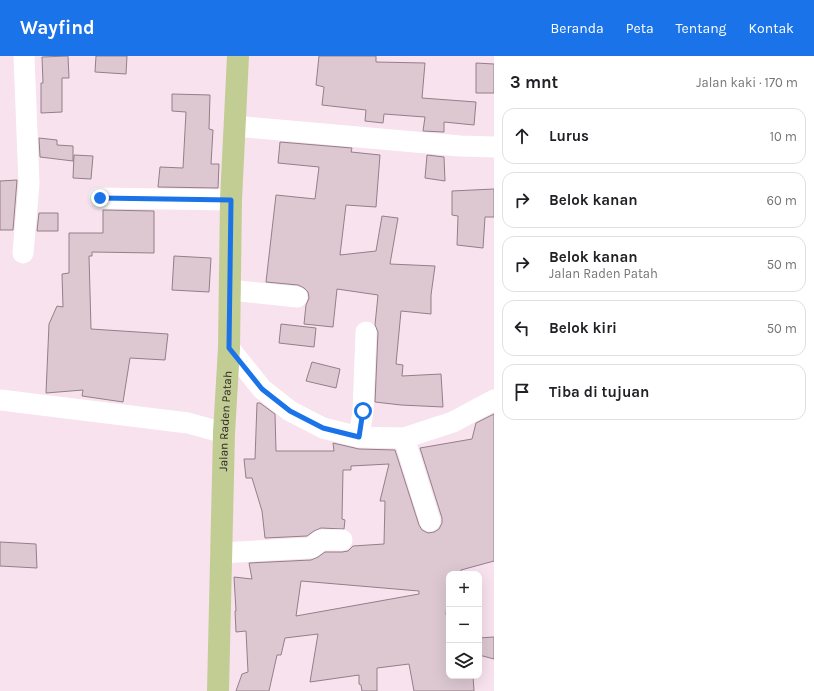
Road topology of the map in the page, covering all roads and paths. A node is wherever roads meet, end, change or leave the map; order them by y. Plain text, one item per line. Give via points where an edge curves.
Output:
1 (24, 56) edge
2 (238, 56) edge
3 (240, 127) junction
4 (494, 147) edge
5 (100, 198) dead end
6 (231, 200) junction
7 (23, 253) dead end
8 (243, 291) junction
9 (297, 296) dead end
10 (366, 332) dead end
11 (229, 348) junction
12 (0, 400) edge
13 (494, 400) edge
14 (361, 426) junction
15 (224, 433) junction
16 (404, 438) junction
17 (430, 522) dead end
18 (342, 540) dead end
19 (222, 553) junction
20 (218, 691) edge

1 - 7 street via 29,184
2 - 3 main road, Jalan Raden Patah
3 - 4 street
3 - 6 main road, Jalan Raden Patah
5 - 6 street
6 - 8 main road, Jalan Raden Patah
8 - 9 street
8 - 11 main road, Jalan Raden Patah
10 - 14 street
11 - 14 street via 262,389 290,411 323,428
11 - 15 main road, Jalan Raden Patah
12 - 15 street via 188,423
13 - 16 street via 454,422
14 - 16 street
15 - 19 main road, Jalan Raden Patah
16 - 17 street
18 - 19 street via 320,540 311,548
19 - 20 main road, Jalan Raden Patah

